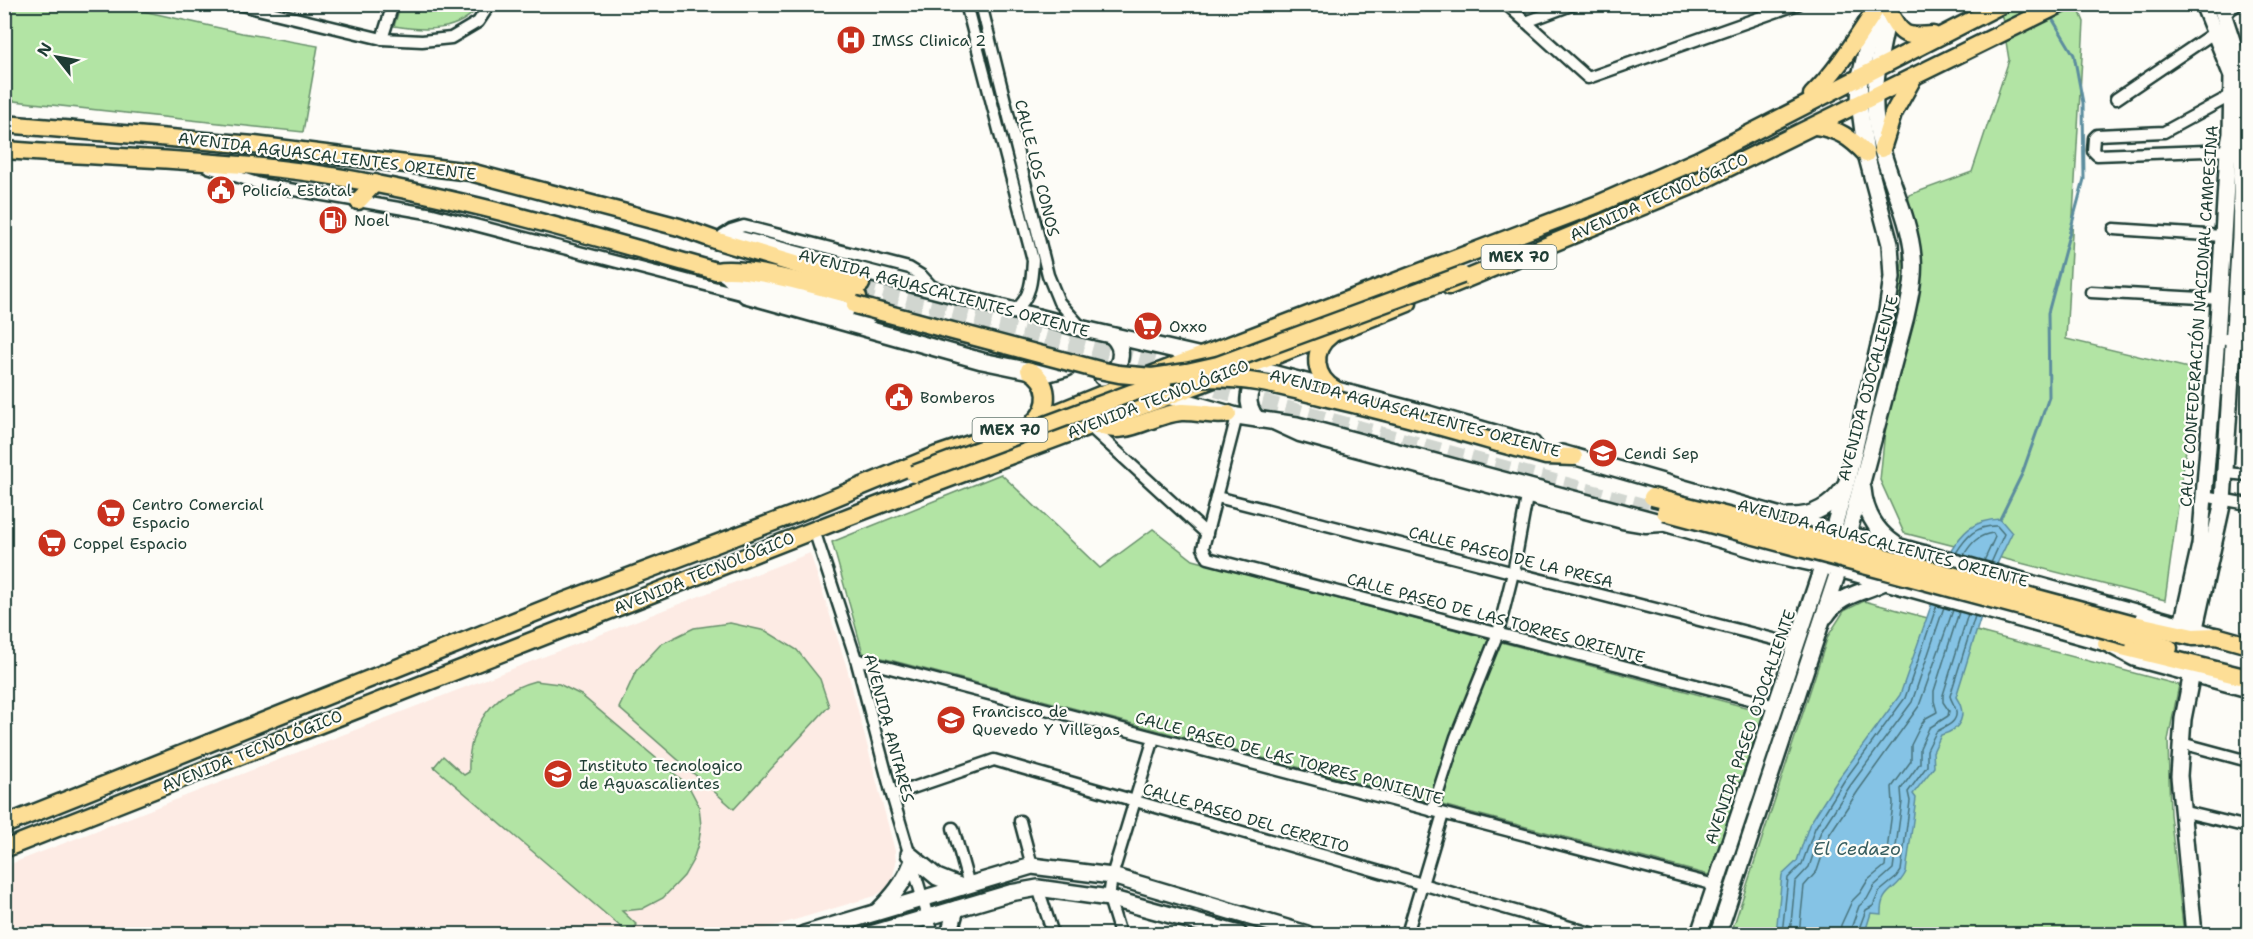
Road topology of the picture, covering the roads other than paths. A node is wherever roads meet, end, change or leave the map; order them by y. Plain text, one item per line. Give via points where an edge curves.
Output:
1 (237, 4) edge
2 (393, 4) edge
3 (490, 4) edge
4 (1506, 4) edge
5 (1574, 4) edge
6 (1798, 4) edge
7 (2003, 4) edge
8 (2061, 4) edge
9 (2203, 4) edge
10 (2238, 4) edge
11 (982, 7) edge
12 (1881, 7) edge
13 (967, 9) edge
14 (2221, 19) edge
15 (1526, 22) junction
16 (1940, 35) junction
17 (382, 39) junction
18 (1879, 66) junction
19 (2241, 74) edge
20 (1860, 76) junction
21 (1914, 78) junction
22 (1875, 94) junction
23 (2232, 95) junction
24 (2116, 99) dead end
25 (1859, 103) junction
26 (1797, 109) junction
27 (4, 124) edge
28 (1816, 126) junction
29 (4, 150) edge
30 (2240, 150) edge
31 (1874, 151) junction
32 (188, 161) junction
33 (375, 183) junction
34 (358, 201) junction
35 (679, 227) junction
36 (2114, 229) dead end
37 (2223, 236) junction
38 (2244, 238) edge
39 (1508, 262) junction
40 (721, 273) junction
41 (2091, 292) dead end
42 (802, 295) junction
43 (858, 295) junction
44 (746, 296) junction
45 (2219, 299) junction
46 (1015, 310) junction
47 (1083, 329) junction
48 (1333, 333) junction
49 (1112, 336) junction
50 (2225, 339) junction
51 (2248, 341) edge
52 (1202, 356) junction
53 (1245, 366) junction
54 (1067, 368) junction
55 (1029, 370) junction
56 (1273, 374) junction
57 (1099, 377) junction
58 (1125, 385) junction
59 (1336, 390) junction
60 (1172, 397) junction
61 (1233, 415) junction
62 (1260, 420) junction
63 (1034, 422) junction
64 (1092, 425) junction
65 (1574, 457) junction
66 (2226, 473) junction
67 (2248, 475) edge
68 (1863, 479) junction
69 (1847, 481) junction
70 (2204, 496) junction
71 (1217, 497) junction
72 (1527, 497) junction
73 (831, 499) junction
74 (2223, 501) junction
75 (1651, 503) tunnel mouth
76 (2248, 504) edge
77 (1779, 516) junction
78 (1800, 522) junction
79 (1671, 525) junction
80 (814, 530) junction
81 (1833, 531) junction
82 (1207, 534) junction
83 (1849, 535) junction
84 (1905, 549) junction
85 (1766, 553) junction
86 (1823, 565) junction
87 (1839, 569) junction
88 (1513, 573) junction
89 (1891, 584) junction
90 (1821, 626) junction
91 (2132, 630) junction
92 (2188, 631) junction
93 (1498, 633) junction
94 (2106, 643) junction
95 (1797, 645) junction
96 (2248, 645) edge
97 (856, 659) junction
98 (2192, 673) junction
99 (2248, 676) edge
100 (2248, 689) edge
101 (1776, 706) junction
102 (1154, 738) junction
103 (2181, 743) junction
104 (2248, 761) edge
105 (892, 795) junction
106 (1135, 802) junction
107 (2181, 811) junction
108 (1437, 812) junction
109 (1020, 821) dead end
110 (4, 825) edge
111 (2248, 827) edge
112 (953, 828) dead end
113 (4, 849) edge
114 (910, 858) junction
115 (1032, 866) junction
116 (1112, 876) junction
117 (1422, 885) junction
118 (1715, 885) junction
119 (965, 886) junction
120 (1038, 888) junction
121 (1109, 898) junction
122 (923, 900) junction
123 (956, 909) junction
124 (874, 915) junction
125 (928, 918) junction
126 (804, 934) edge
127 (871, 934) edge
128 (933, 934) edge
129 (950, 934) edge
130 (1053, 934) edge
131 (1120, 934) edge
132 (1239, 934) edge
133 (1307, 934) edge
134 (1407, 934) edge
135 (1593, 934) edge
136 (1699, 934) edge
137 (1718, 934) edge
138 (2193, 934) edge

1 - 17 street
2 - 17 street
3 - 17 street via 478,22 451,38
4 - 15 street
5 - 15 street
6 - 15 street via 1588,78
7 - 16 main road, AVENIDA TECNOLÓGICO / MEX 70
8 - 21 main road, AVENIDA TECNOLÓGICO / MEX 70
9 - 14 street, CALLE CONFEDERACIÓN NACIONAL CAMPESINA
10 - 14 street
11 - 13 street
11 - 47 street, CALLE LOS CONOS via 1048,274 1059,302
12 - 16 main road via 1903,33
12 - 18 street, AVENIDA OJOCALIENTE
12 - 20 street, AVENIDA OJOCALIENTE
12 - 26 main road via 1825,83
13 - 46 street, CALLE LOS CONOS via 1033,260 1028,295
14 - 19 street, CALLE CONFEDERACIÓN NACIONAL CAMPESINA
14 - 24 street
16 - 18 main road, AVENIDA TECNOLÓGICO / MEX 70
18 - 20 main road, AVENIDA TECNOLÓGICO / MEX 70
18 - 22 street, AVENIDA OJOCALIENTE
19 - 23 street, CALLE CONFEDERACIÓN NACIONAL CAMPESINA
19 - 30 street, CALLE CONFEDERACIÓN NACIONAL CAMPESINA
20 - 25 street, AVENIDA OJOCALIENTE
20 - 26 main road, AVENIDA TECNOLÓGICO / MEX 70
21 - 22 main road, AVENIDA TECNOLÓGICO / MEX 70
21 - 31 main road
22 - 25 main road, AVENIDA TECNOLÓGICO / MEX 70
22 - 31 street, AVENIDA OJOCALIENTE
23 - 30 street, CALLE CONFEDERACIÓN NACIONAL CAMPESINA via 2231,134
23 - 30 street via 2164,132 2097,135 2095,154
25 - 28 main road, AVENIDA TECNOLÓGICO / MEX 70
25 - 31 street, AVENIDA OJOCALIENTE
26 - 52 main road, AVENIDA TECNOLÓGICO / MEX 70 via 1698,160 1598,204
27 - 35 main road, AVENIDA AGUASCALIENTES ORIENTE via 254,145 470,172
28 - 31 main road via 1831,128
28 - 39 main road, AVENIDA TECNOLÓGICO / MEX 70 via 1689,187
29 - 32 main road, AVENIDA AGUASCALIENTES ORIENTE
30 - 37 street, CALLE CONFEDERACIÓN NACIONAL CAMPESINA
30 - 38 street, CALLE CONFEDERACIÓN NACIONAL CAMPESINA
31 - 68 street, AVENIDA OJOCALIENTE via 1908,234 1913,285
31 - 69 street, AVENIDA OJOCALIENTE via 1892,277
32 - 33 main road, AVENIDA AGUASCALIENTES ORIENTE
32 - 34 street, AVENIDA AGUASCALIENTES ORIENTE via 260,184
33 - 34 main road
33 - 40 main road, AVENIDA AGUASCALIENTES ORIENTE via 559,226
34 - 44 street, AVENIDA AGUASCALIENTES ORIENTE via 451,218
35 - 43 main road, AVENIDA AGUASCALIENTES ORIENTE
35 - 46 street, AVENIDA AGUASCALIENTES ORIENTE
36 - 37 street
37 - 45 street, CALLE CONFEDERACIÓN NACIONAL CAMPESINA
38 - 50 street, CALLE CONFEDERACIÓN NACIONAL CAMPESINA
39 - 43 main road, bridge via 1462,275 1242,358 1152,377 1099,370
39 - 48 main road, AVENIDA TECNOLÓGICO / MEX 70
40 - 42 street, AVENIDA AGUASCALIENTES ORIENTE
40 - 43 main road, AVENIDA AGUASCALIENTES ORIENTE via 726,269
40 - 44 street
41 - 45 street
42 - 43 main road
42 - 54 street, AVENIDA AGUASCALIENTES ORIENTE
44 - 55 street, AVENIDA AGUASCALIENTES ORIENTE via 982,361
45 - 50 street, CALLE CONFEDERACIÓN NACIONAL CAMPESINA
46 - 47 street, AVENIDA AGUASCALIENTES ORIENTE
47 - 49 street, AVENIDA AGUASCALIENTES ORIENTE
48 - 53 main road, AVENIDA TECNOLÓGICO / MEX 70
48 - 59 main road via 1323,342 1317,360 1322,378
49 - 52 street, AVENIDA AGUASCALIENTES ORIENTE
49 - 57 street via 1120,349 1119,364 1113,372
50 - 51 street
50 - 66 street, CALLE CONFEDERACIÓN NACIONAL CAMPESINA
50 - 70 street, CALLE CONFEDERACIÓN NACIONAL CAMPESINA
52 - 53 street, AVENIDA AGUASCALIENTES ORIENTE
52 - 58 main road, AVENIDA TECNOLÓGICO / MEX 70
53 - 56 street, AVENIDA AGUASCALIENTES ORIENTE
53 - 60 main road, AVENIDA TECNOLÓGICO / MEX 70
54 - 55 street, AVENIDA AGUASCALIENTES ORIENTE via 1049,373
54 - 57 street, AVENIDA AGUASCALIENTES ORIENTE
55 - 63 main road via 1043,383 1047,395 1042,413
56 - 59 street, AVENIDA AGUASCALIENTES ORIENTE
56 - 62 street via 1258,380 1250,392 1249,404
57 - 58 street, AVENIDA AGUASCALIENTES ORIENTE
58 - 60 street, AVENIDA AGUASCALIENTES ORIENTE
58 - 63 main road, AVENIDA TECNOLÓGICO / MEX 70
59 - 65 street, AVENIDA AGUASCALIENTES ORIENTE
60 - 61 street, AVENIDA AGUASCALIENTES ORIENTE
60 - 64 main road, AVENIDA TECNOLÓGICO / MEX 70
61 - 62 street, AVENIDA AGUASCALIENTES ORIENTE
61 - 64 main road via 1173,413 1125,429 1107,430
61 - 71 street
62 - 72 street, AVENIDA AGUASCALIENTES ORIENTE via 1299,436
62 - 79 street, AVENIDA AGUASCALIENTES ORIENTE via 1297,425
63 - 73 main road, AVENIDA TECNOLÓGICO / MEX 70 via 937,455
64 - 80 main road, AVENIDA TECNOLÓGICO / MEX 70
64 - 82 street
65 - 73 main road, bridge via 1546,456 1255,380 1199,378 1144,388 845,501
65 - 77 street, AVENIDA AGUASCALIENTES ORIENTE
66 - 67 street
66 - 74 street, CALLE CONFEDERACIÓN NACIONAL CAMPESINA
68 - 83 street, AVENIDA OJOCALIENTE
68 - 84 street via 1866,505 1873,521 1885,536
69 - 77 street via 1839,494 1820,510
69 - 81 street, AVENIDA OJOCALIENTE
70 - 74 street
70 - 92 street, CALLE CONFEDERACIÓN NACIONAL CAMPESINA
71 - 82 street
71 - 88 street, CALLE PASEO DE LA PRESA
72 - 79 street, AVENIDA AGUASCALIENTES ORIENTE via 1634,525
72 - 88 street
73 - 110 main road, AVENIDA TECNOLÓGICO / MEX 70 via 541,610
74 - 76 street
74 - 92 street, CALLE CONFEDERACIÓN NACIONAL CAMPESINA
75 - 91 main road, AVENIDA AGUASCALIENTES ORIENTE, bridge
77 - 78 street, AVENIDA AGUASCALIENTES ORIENTE
78 - 81 street, AVENIDA AGUASCALIENTES ORIENTE
78 - 85 street via 1803,533 1798,545
79 - 85 street, AVENIDA AGUASCALIENTES ORIENTE
80 - 97 street, AVENIDA ANTARES
80 - 113 main road, AVENIDA TECNOLÓGICO / MEX 70
81 - 83 street, AVENIDA AGUASCALIENTES ORIENTE
81 - 86 street, AVENIDA PASEO OJOCALIENTE
82 - 93 street, CALLE PASEO DE LAS TORRES ORIENTE via 1203,548 1208,558
83 - 84 street, AVENIDA AGUASCALIENTES ORIENTE
83 - 87 street, AVENIDA PASEO OJOCALIENTE
84 - 89 street via 1896,552 1887,563
84 - 92 street, AVENIDA AGUASCALIENTES ORIENTE
85 - 86 street, AVENIDA AGUASCALIENTES ORIENTE
86 - 87 street, AVENIDA AGUASCALIENTES ORIENTE
86 - 95 street, AVENIDA PASEO OJOCALIENTE
87 - 89 street, AVENIDA AGUASCALIENTES ORIENTE
87 - 90 street, AVENIDA PASEO OJOCALIENTE
88 - 93 street
88 - 95 street, CALLE PASEO DE LA PRESA
89 - 90 street via 1841,600
89 - 94 street, AVENIDA AGUASCALIENTES ORIENTE
90 - 137 street, AVENIDA PASEO OJOCALIENTE
91 - 92 main road, AVENIDA AGUASCALIENTES ORIENTE
91 - 99 main road, AVENIDA AGUASCALIENTES ORIENTE
92 - 96 main road, AVENIDA AGUASCALIENTES ORIENTE
93 - 101 street, CALLE PASEO DE LAS TORRES ORIENTE
93 - 108 street via 1456,737
94 - 98 street, AVENIDA AGUASCALIENTES ORIENTE via 2127,656
94 - 99 main road
95 - 101 street, AVENIDA PASEO OJOCALIENTE
97 - 102 street, CALLE PASEO DE LAS TORRES PONIENTE
97 - 105 street, AVENIDA ANTARES
98 - 100 street, AVENIDA AGUASCALIENTES ORIENTE
98 - 103 street
101 - 118 street, AVENIDA PASEO OJOCALIENTE
102 - 106 street
102 - 108 street, CALLE PASEO DE LAS TORRES PONIENTE
103 - 104 street
103 - 107 street
105 - 106 street, CALLE PASEO DEL CERRITO via 994,760
105 - 114 street, AVENIDA ANTARES
106 - 116 street
106 - 117 street, CALLE PASEO DEL CERRITO
107 - 111 street
107 - 138 street
108 - 117 street
108 - 118 street, CALLE PASEO DE LAS TORRES PONIENTE
109 - 115 street
112 - 119 street
114 - 119 street via 937,877
114 - 122 street, AVENIDA ANTARES
114 - 124 street via 905,880
115 - 116 street
115 - 119 street
116 - 121 street
116 - 133 street
117 - 134 street
117 - 135 street, CALLE PASEO DEL CERRITO
118 - 136 street, AVENIDA PASEO OJOCALIENTE
119 - 122 street
120 - 121 street
120 - 123 street
120 - 130 street
121 - 131 street
121 - 132 street
122 - 124 street
122 - 125 street, AVENIDA ANTARES
123 - 125 street
123 - 129 street
124 - 126 street
125 - 127 street
125 - 128 street, AVENIDA ANTARES

